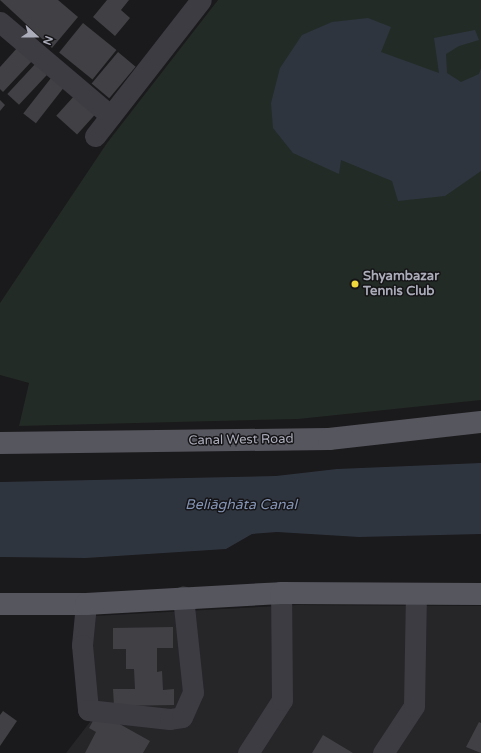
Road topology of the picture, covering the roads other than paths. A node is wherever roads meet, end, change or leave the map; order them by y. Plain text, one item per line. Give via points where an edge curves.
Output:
1 (201, 0) edge
2 (0, 22) edge
3 (111, 116) junction
4 (95, 136) dead end
5 (481, 422) edge
6 (0, 443) edge
7 (281, 593) junction
8 (481, 594) edge
9 (416, 596) junction
10 (182, 597) junction
11 (0, 604) edge
12 (86, 604) junction
13 (248, 753) edge
14 (383, 753) edge

1 - 3 street
2 - 3 street
3 - 4 street
5 - 6 main road, Canal West Road via 328,439
7 - 9 main road
7 - 10 main road
7 - 13 street via 282,700
8 - 9 main road
9 - 14 street via 414,706
10 - 12 main road
10 - 12 street via 193,692 182,717 170,719 88,710 82,645
11 - 12 main road

